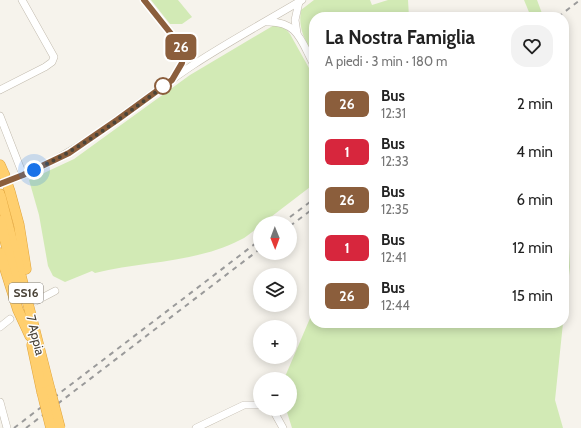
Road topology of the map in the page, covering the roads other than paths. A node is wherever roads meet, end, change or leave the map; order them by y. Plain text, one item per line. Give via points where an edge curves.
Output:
1 (22, 0) edge
2 (300, 1) edge
3 (285, 10) junction
4 (265, 22) junction
5 (292, 23) junction
6 (309, 56) edge
7 (0, 90) edge
8 (0, 116) edge
9 (1, 174) edge
10 (23, 175) junction
11 (4, 194) edge
12 (0, 221) edge
13 (0, 253) edge
14 (55, 291) dead end
15 (36, 301) dead end
16 (10, 319) dead end
17 (0, 327) edge
18 (33, 335) junction
19 (46, 391) junction
20 (0, 402) edge
21 (253, 405) edge
22 (276, 416) edge
23 (7, 428) edge
24 (51, 428) edge
25 (60, 428) edge
26 (196, 428) edge
27 (283, 428) edge

1 - 7 street via 54,57 45,67
2 - 3 street
2 - 5 street
3 - 4 street
3 - 5 street
4 - 5 street
4 - 10 street via 193,65 69,153
5 - 6 street
8 - 10 street
9 - 10 street
9 - 11 highway, bridge
11 - 18 highway via 20,225 27,275 35,308
12 - 18 highway, SS16
13 - 18 highway via 18,310
14 - 15 street
16 - 17 street
18 - 19 highway, 7 Appia / SS16
19 - 24 highway, SS16, bridge
19 - 25 highway, 7 Appia / SS16, bridge
20 - 23 street
21 - 26 street via 244,405
22 - 27 street

